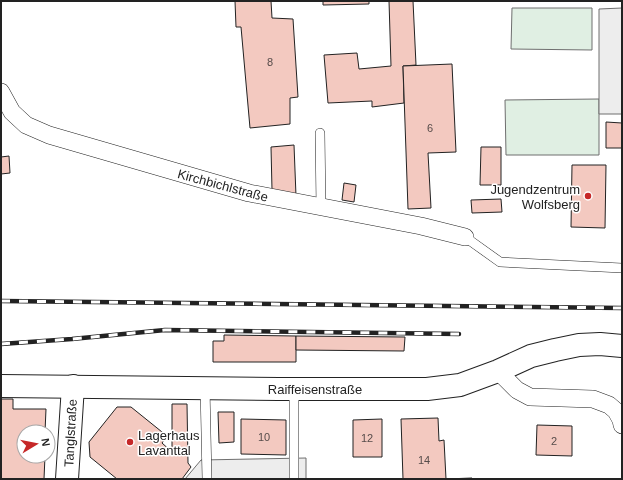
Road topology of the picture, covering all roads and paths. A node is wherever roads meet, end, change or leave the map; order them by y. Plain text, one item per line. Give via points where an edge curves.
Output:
1 (1, 92) edge
2 (320, 133) dead end
3 (321, 207) junction
4 (465, 237) joint
5 (622, 268) edge
6 (622, 346) edge
7 (498, 371) junction
8 (1, 386) edge
9 (73, 386) junction
10 (205, 388) junction
11 (294, 389) junction
12 (622, 425) edge
13 (67, 479) edge
14 (207, 479) edge
15 (294, 479) edge

1 - 3 street, Kirchbichlstraße via 12,112 26,124 49,135 248,193
2 - 3 lane
3 - 4 street, Kirchbichlstraße
4 - 5 lane via 500,262
6 - 7 street, Raiffeisenstraße via 593,345 555,350 531,356
7 - 11 street, Raiffeisenstraße via 460,385 427,389
7 - 12 street via 517,390 530,397 593,399 609,405 616,411
8 - 9 street, Raiffeisenstraße
9 - 10 street, Raiffeisenstraße
9 - 13 street, Tanglstraße
10 - 11 street, Raiffeisenstraße
10 - 14 lane
11 - 15 lane

